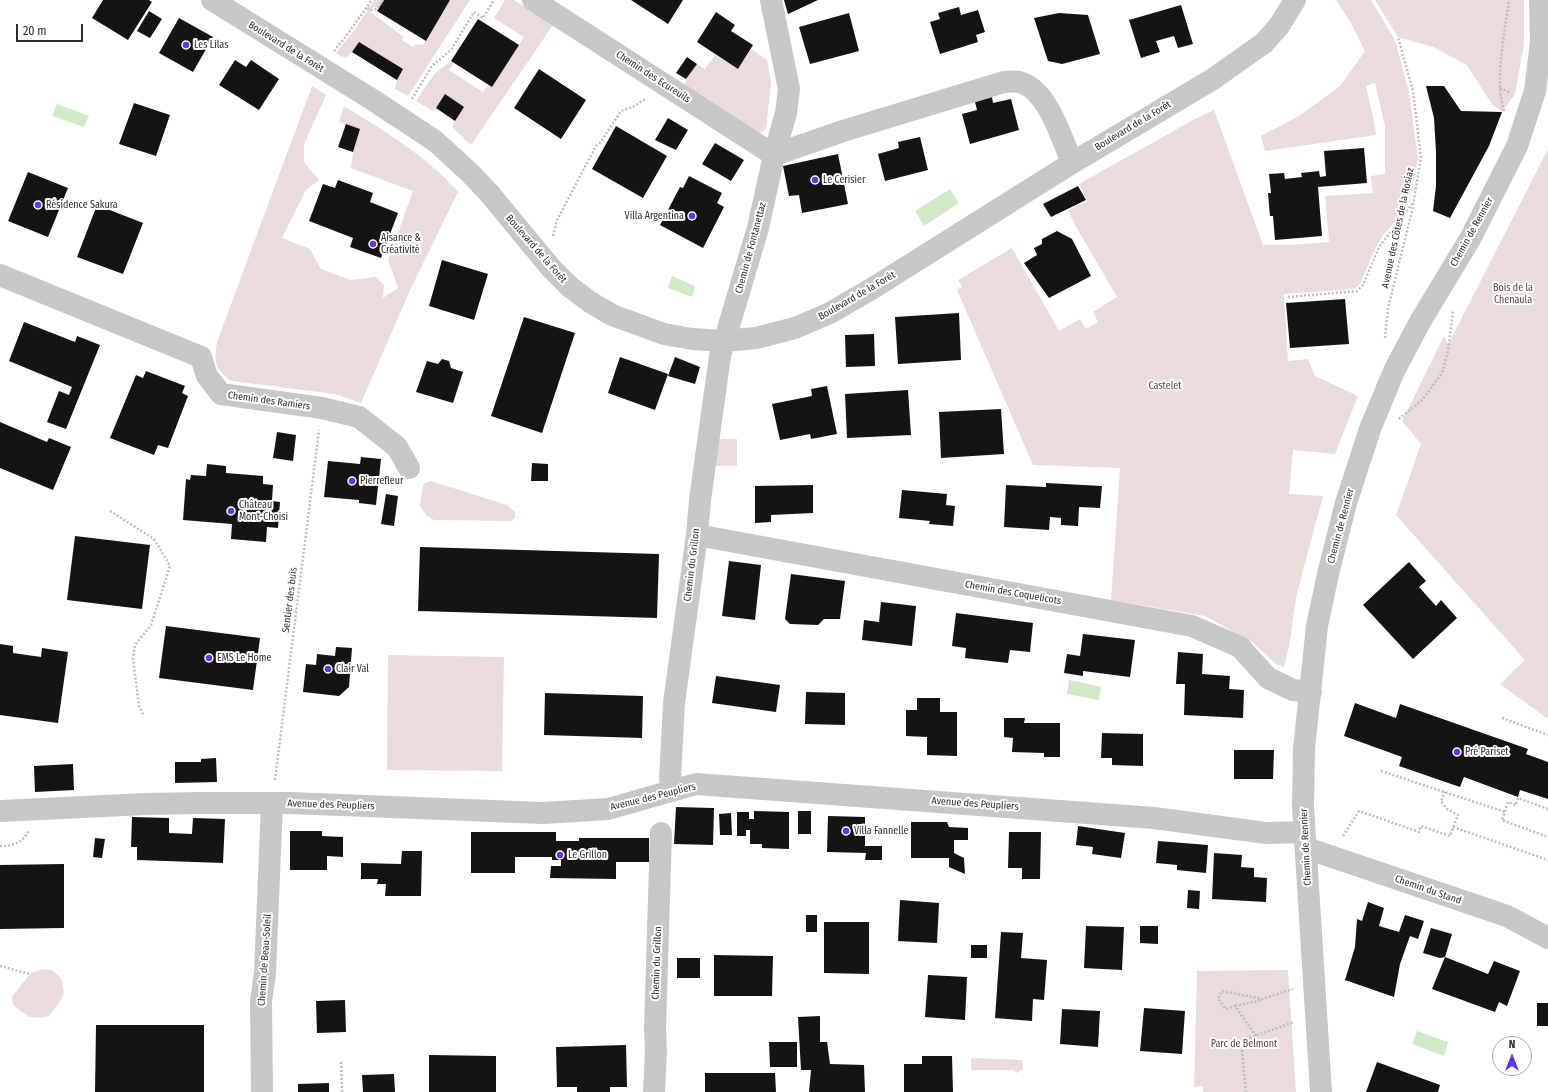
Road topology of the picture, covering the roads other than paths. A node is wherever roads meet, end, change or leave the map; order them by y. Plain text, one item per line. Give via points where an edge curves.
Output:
1 (212, 0) edge
2 (533, 0) edge
3 (1295, 0) edge
4 (1540, 0) edge
5 (770, 2) edge
6 (774, 155) junction
7 (1072, 163) junction
8 (0, 275) edge
9 (724, 341) junction
10 (409, 468) dead end
11 (696, 535) junction
12 (1311, 692) junction
13 (673, 790) junction
14 (273, 795) junction
15 (0, 811) edge
16 (661, 833) dead end
17 (1305, 840) junction
18 (1548, 938) edge
19 (262, 1092) edge
20 (654, 1092) edge
21 (1321, 1092) edge

1 - 9 street, Boulevard de la Forêt via 434,141 489,193 551,268 590,302 612,315 664,334
2 - 6 street, Chemin des Ecureuils
3 - 7 street, Boulevard de la Forêt via 1279,26 1264,43 1213,78
4 - 12 street, Chemin de Rennier, bridge via 1541,41 1535,91 1517,146 1470,239 1421,320 1394,372 1370,429 1346,503 1328,574 1317,626
5 - 6 street, Chemin de Fontanettaz via 789,89 786,113
6 - 7 street via 842,131 1004,82 1019,82 1035,90 1046,103
6 - 9 street, Chemin de Fontanettaz via 758,228
7 - 9 street, Boulevard de la Forêt via 830,314 795,328 756,338
8 - 10 street, Chemin des Ramiers via 201,357 207,376 221,394 322,408 359,417 397,447
9 - 11 street, Chemin du Grillon
11 - 12 street, Chemin des Coquelicots via 1192,626 1240,646 1268,678 1293,690
11 - 13 street, Chemin du Grillon via 674,703 670,778
12 - 17 street, Chemin de Rennier via 1304,749
13 - 14 street, Avenue des Peupliers via 608,809 543,813 290,803
13 - 17 street, Avenue des Peupliers via 696,784 1154,818
14 - 15 street, Avenue des Peupliers via 200,803
14 - 19 street, Chemin de Beau-Soleil via 265,973 261,1001
16 - 20 street, Chemin du Grillon
17 - 18 street, Chemin du Stand via 1507,916
17 - 21 street, Chemin de Rennier

